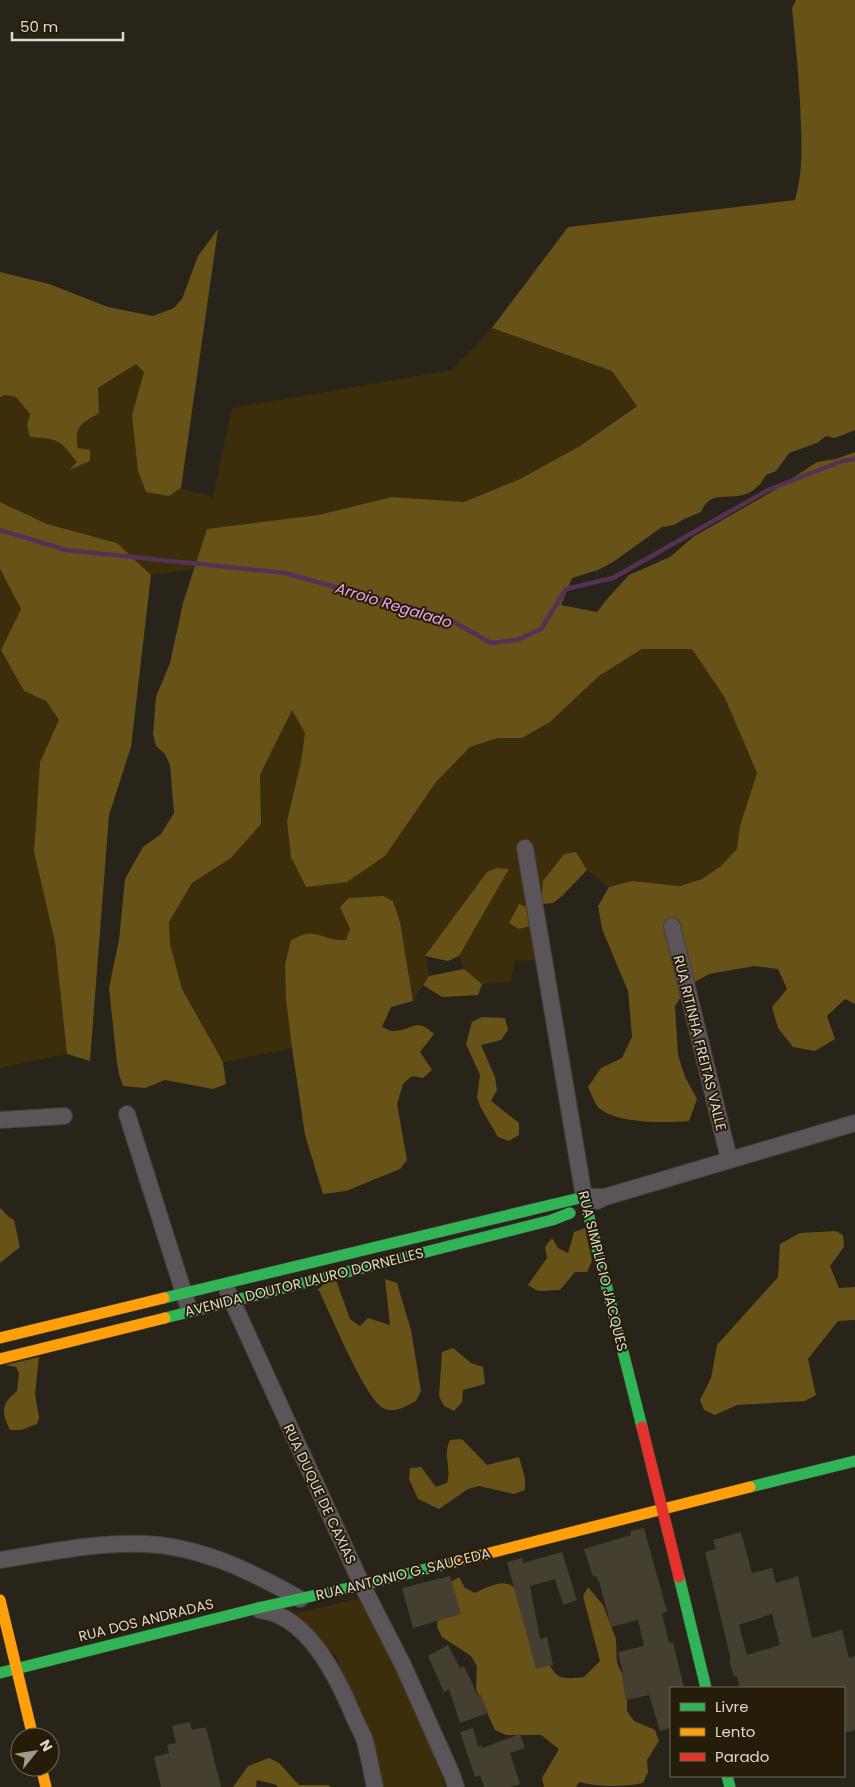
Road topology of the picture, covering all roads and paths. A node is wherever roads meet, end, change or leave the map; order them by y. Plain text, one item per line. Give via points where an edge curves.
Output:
1 (525, 848) dead end
2 (672, 926) dead end
3 (127, 1114) dead end
4 (64, 1116) dead end
5 (0, 1120) edge
6 (855, 1123) edge
7 (729, 1159) junction
8 (585, 1202) junction
9 (225, 1282) junction
10 (184, 1294) junction
11 (230, 1300) junction
12 (190, 1310) junction
13 (0, 1338) edge
14 (0, 1359) edge
15 (855, 1461) edge
16 (663, 1509) junction
17 (0, 1560) edge
18 (362, 1585) junction
19 (0, 1600) edge
20 (300, 1600) junction
21 (254, 1609) junction
22 (17, 1668) junction
23 (0, 1673) edge
24 (706, 1687) edge
25 (32, 1727) edge
26 (375, 1787) edge
27 (456, 1787) edge

1 - 8 street, RUA SIMPLICIO JACQUES
2 - 7 street, RUA RITINHA FREITAS VALLE
3 - 10 street
4 - 5 street
6 - 7 street, AVENIDA DOUTOR LAURO DORNELLES
7 - 8 street, AVENIDA DOUTOR LAURO DORNELLES
8 - 9 street, AVENIDA DOUTOR LAURO DORNELLES via 546,1205
8 - 11 street, AVENIDA DOUTOR LAURO DORNELLES via 552,1220
8 - 16 street, RUA SIMPLICIO JACQUES
9 - 10 street, AVENIDA DOUTOR LAURO DORNELLES
9 - 11 street, RUA DUQUE DE CAXIAS
10 - 12 street
10 - 13 street, AVENIDA DOUTOR LAURO DORNELLES
11 - 12 street, AVENIDA DOUTOR LAURO DORNELLES
11 - 18 street, RUA DUQUE DE CAXIAS
12 - 14 street, AVENIDA DOUTOR LAURO DORNELLES
15 - 16 street, RUA ANTONIO G. SAUCEDA
16 - 18 street, RUA ANTONIO G. SAUCEDA
16 - 24 street, RUA SIMPLICIO JACQUES
17 - 20 street, RUA ANTONIO G. SAUCEDA via 107,1545 145,1544 215,1558 260,1577
18 - 20 street, RUA ANTONIO G. SAUCEDA
18 - 27 street, RUA DUQUE DE CAXIAS via 403,1665
19 - 22 street
20 - 21 street, RUA DOS ANDRADAS
21 - 22 street, RUA DOS ANDRADAS
21 - 26 street via 280,1615 318,1648 338,1680 364,1738
22 - 23 street, RUA DOS ANDRADAS
22 - 25 street

